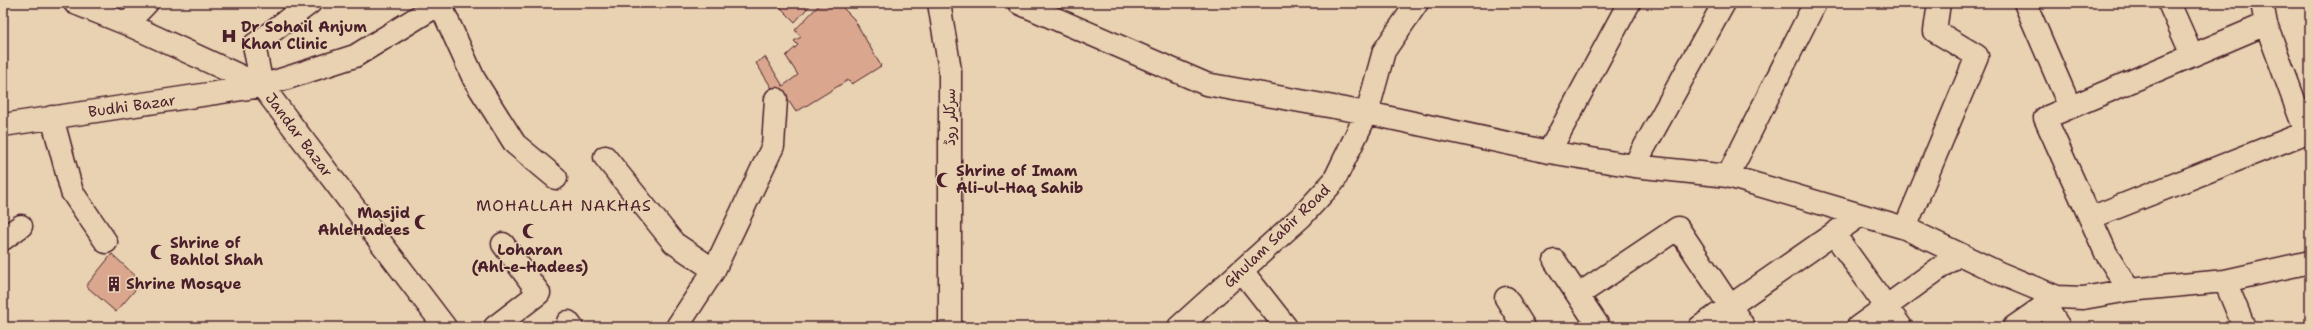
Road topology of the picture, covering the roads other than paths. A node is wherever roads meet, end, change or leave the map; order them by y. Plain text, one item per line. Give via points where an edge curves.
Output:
1 (75, 3) edge
2 (147, 3) edge
3 (310, 3) edge
4 (440, 3) edge
5 (939, 3) edge
6 (1019, 3) edge
7 (1417, 3) edge
8 (1630, 3) edge
9 (1724, 3) edge
10 (1815, 3) edge
11 (1939, 3) edge
12 (2025, 3) edge
13 (2169, 3) edge
14 (2264, 13) edge
15 (127, 24) junction
16 (2192, 55) junction
17 (262, 86) junction
18 (776, 99) dead end
19 (2070, 107) junction
20 (1367, 113) junction
21 (52, 118) junction
22 (3, 125) edge
23 (2308, 132) edge
24 (1549, 152) junction
25 (606, 157) dead end
26 (1634, 166) junction
27 (1728, 176) junction
28 (556, 178) dead end
29 (1859, 216) junction
30 (2090, 218) junction
31 (21, 226) dead end
32 (1905, 228) junction
33 (1834, 234) junction
34 (3, 239) edge
35 (106, 242) dead end
36 (503, 244) dead end
37 (1959, 254) junction
38 (1556, 261) dead end
39 (2310, 262) edge
40 (714, 270) junction
41 (1242, 271) junction
42 (2225, 281) junction
43 (2129, 290) junction
44 (1578, 295) junction
45 (1506, 298) dead end
46 (2051, 301) junction
47 (1730, 306) junction
48 (1886, 307) junction
49 (445, 327) edge
50 (495, 327) edge
51 (677, 327) edge
52 (950, 327) edge
53 (1179, 327) edge
54 (1286, 327) edge
55 (1524, 327) edge
56 (1599, 327) edge
57 (1700, 327) edge
58 (1744, 327) edge
59 (1858, 327) edge
60 (1901, 327) edge
61 (2014, 327) edge
62 (2059, 327) edge
63 (2244, 327) edge

1 - 15 street, Jandar Bazar
2 - 15 street
3 - 17 street via 254,45
4 - 17 street, Budhi Bazar via 355,56
4 - 28 street via 474,79 515,144
5 - 52 street, سرکلر روڈ via 950,70
6 - 20 street via 1206,84
7 - 20 street, Ghulam Sabir Road via 1384,51
8 - 24 street
9 - 26 street
10 - 27 street
11 - 32 street via 1935,31 1977,56
12 - 19 street
13 - 16 street
14 - 16 street
14 - 23 street
15 - 17 street, Jandar Bazar
16 - 19 street
17 - 21 street, Budhi Bazar
17 - 49 street, Jandar Bazar
18 - 40 street via 773,146
19 - 30 street via 2045,118
20 - 24 street
20 - 41 street, Ghulam Sabir Road via 1334,181 1301,217
21 - 22 street, Budhi Bazar
21 - 35 street via 72,192
23 - 30 street
24 - 26 street
25 - 40 street via 674,243
26 - 27 street
27 - 29 street
29 - 32 street
29 - 33 street
30 - 43 street via 2106,253
31 - 34 street
32 - 37 street
33 - 47 street
33 - 48 street
36 - 50 street via 539,293
37 - 46 street
37 - 48 street
38 - 44 street
39 - 42 street
40 - 51 street
41 - 53 street, Ghulam Sabir Road
41 - 54 street
42 - 43 street
42 - 63 street
43 - 46 street
44 - 47 street via 1678,228
44 - 56 street
45 - 55 street
46 - 61 street
46 - 62 street
47 - 57 street
47 - 58 street
48 - 59 street
48 - 60 street

